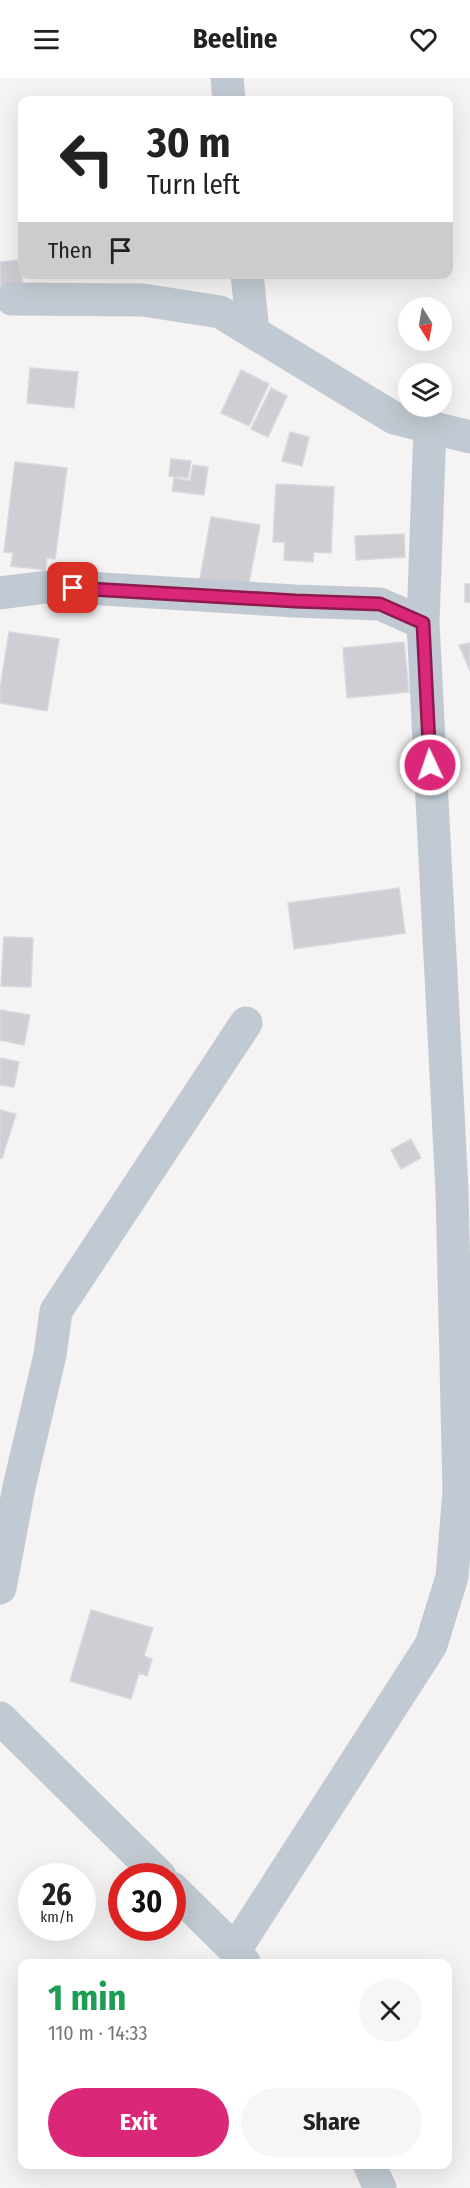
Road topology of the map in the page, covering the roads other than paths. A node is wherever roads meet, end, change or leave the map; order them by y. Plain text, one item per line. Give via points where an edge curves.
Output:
1 (227, 78) edge
2 (229, 96) edge
3 (248, 279) edge
4 (12, 299) dead end
5 (253, 332) junction
6 (430, 427) junction
7 (470, 436) edge
8 (0, 593) edge
9 (423, 623) junction
10 (246, 1023) dead end
11 (0, 1588) edge
12 (0, 1718) edge
13 (147, 1863) edge
14 (186, 1902) edge
15 (240, 1957) edge
16 (371, 2169) edge
17 (380, 2188) edge

1 - 2 street
3 - 5 street
4 - 5 street via 143,300 220,312
5 - 6 street via 394,418
6 - 7 street
6 - 9 street
8 - 9 street via 55,586 380,604
9 - 15 street via 452,1191 459,1491 452,1577 430,1645
10 - 11 street via 56,1311
12 - 13 street
14 - 15 street
16 - 17 street

